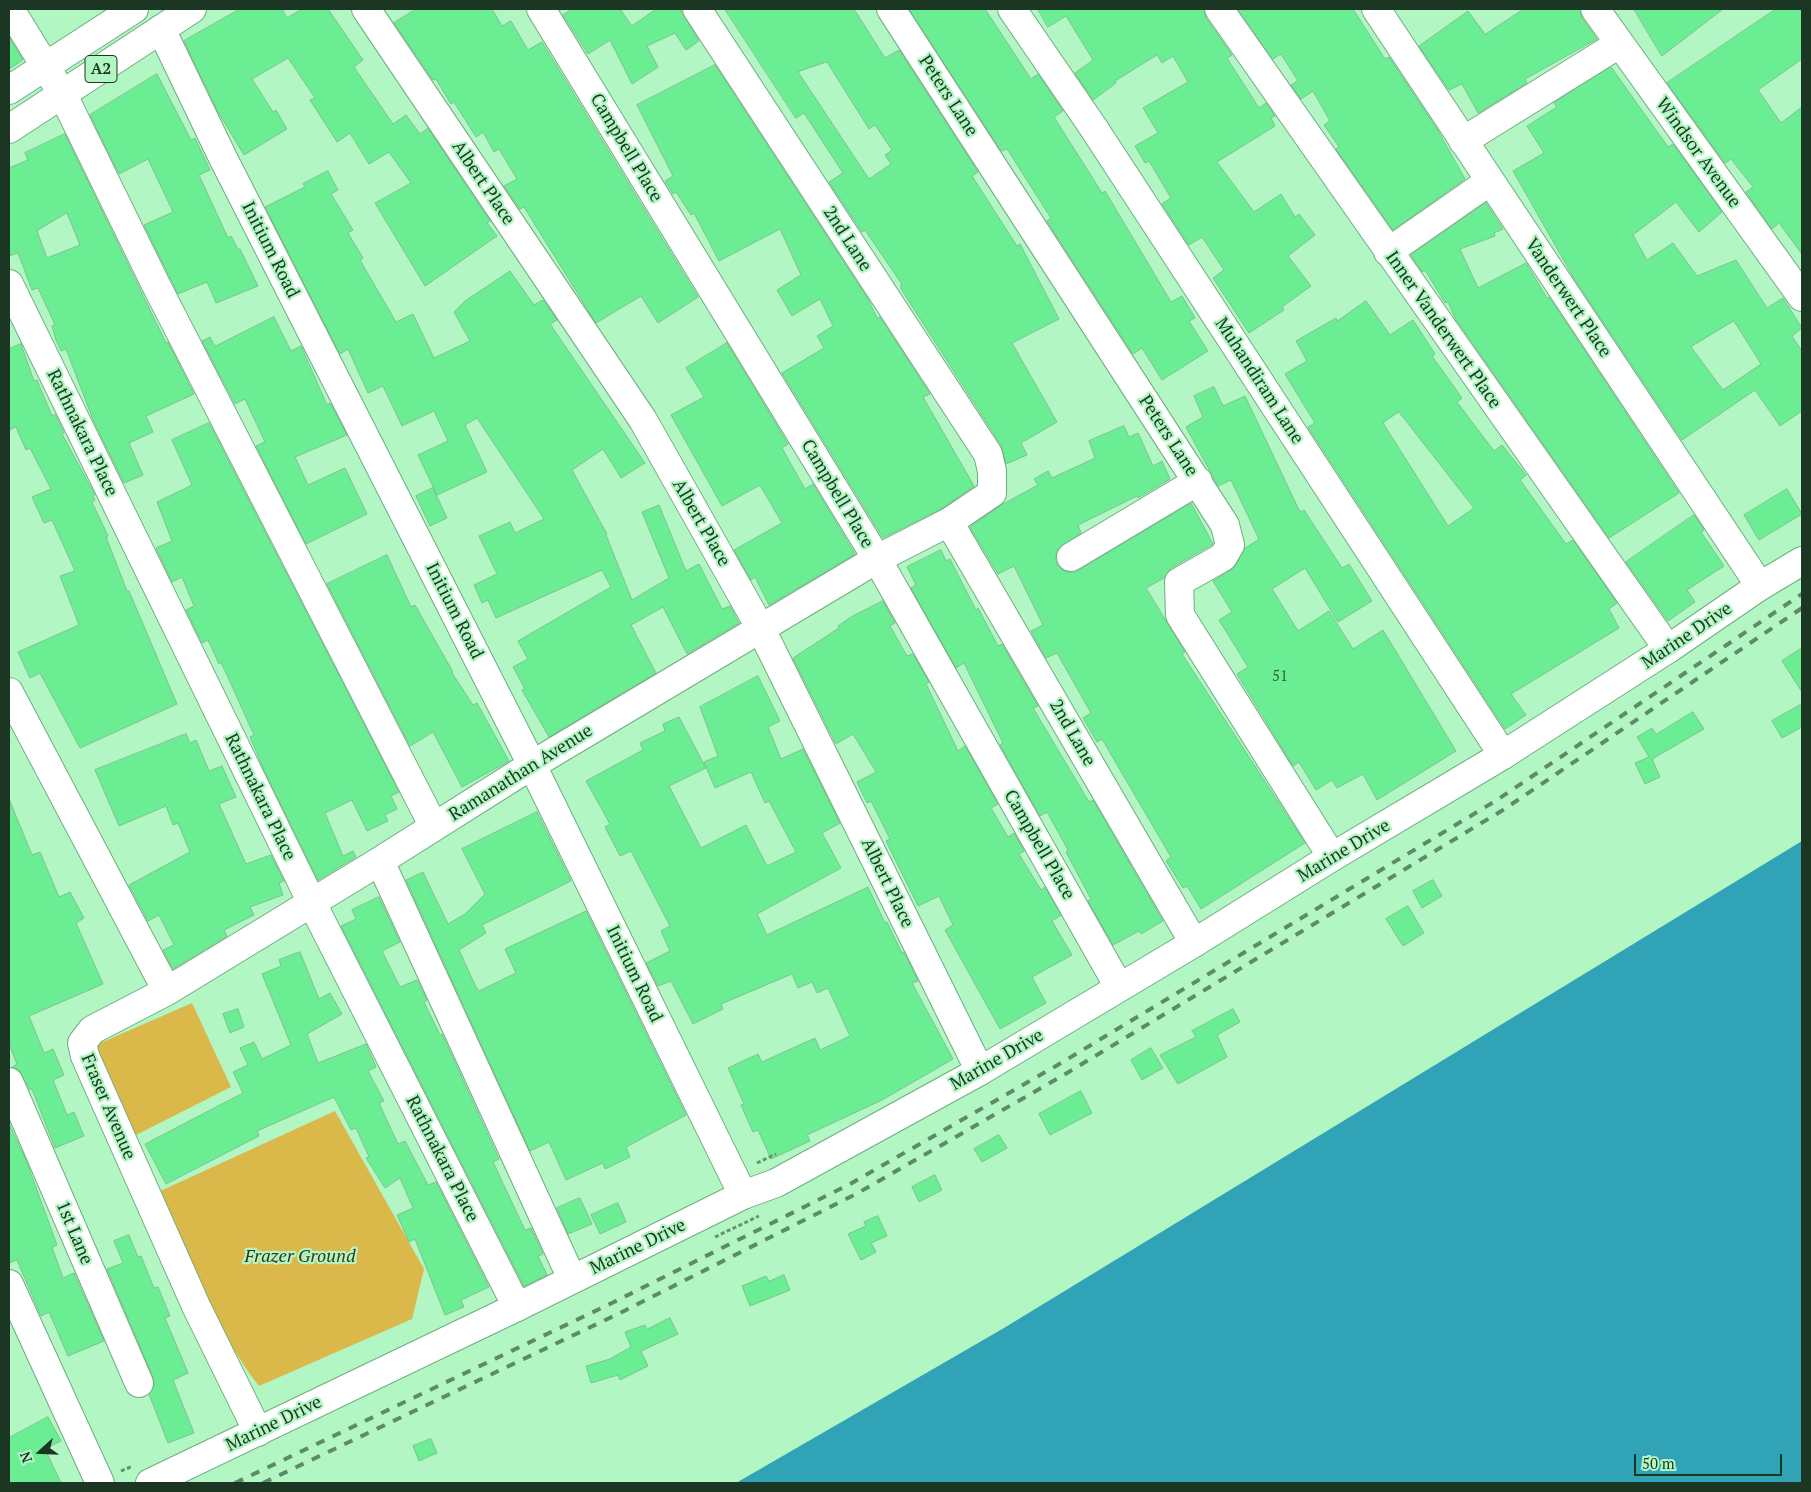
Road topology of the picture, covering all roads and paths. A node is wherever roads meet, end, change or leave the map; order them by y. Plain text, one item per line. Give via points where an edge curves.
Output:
1 (10, 9) edge
2 (134, 9) edge
3 (192, 9) edge
4 (366, 9) edge
5 (540, 9) edge
6 (697, 9) edge
7 (890, 9) edge
8 (1012, 9) edge
9 (1219, 9) edge
10 (1376, 9) edge
11 (1595, 9) edge
12 (107, 16) edge
13 (161, 29) junction
14 (1619, 44) junction
15 (46, 66) junction
16 (9, 90) edge
17 (63, 95) junction
18 (9, 129) edge
19 (1463, 141) junction
20 (1490, 181) junction
21 (1388, 252) junction
22 (9, 284) edge
23 (1802, 298) edge
24 (992, 471) joint
25 (1198, 482) junction
26 (949, 522) junction
27 (1070, 557) dead end
28 (877, 559) junction
29 (1802, 561) edge
30 (1760, 586) junction
31 (761, 629) junction
32 (1668, 649) junction
33 (9, 692) edge
34 (1503, 755) junction
35 (532, 765) junction
36 (434, 828) junction
37 (1332, 857) junction
38 (380, 861) junction
39 (312, 902) junction
40 (1194, 943) junction
41 (1120, 987) junction
42 (167, 991) junction
43 (980, 1071) junction
44 (9, 1082) edge
45 (783, 1151) dead end
46 (738, 1185) junction
47 (572, 1279) junction
48 (9, 1284) edge
49 (517, 1307) junction
50 (138, 1383) dead end
51 (258, 1432) junction
52 (144, 1473) edge
53 (100, 1482) edge

1 - 15 main road
2 - 12 main road, A2
3 - 13 main road, A2
4 - 31 main road, Albert Place via 642,420
5 - 28 main road, Campbell Place
6 - 24 main road, 2nd Lane via 988,454
7 - 25 main road, Peters Lane
8 - 34 main road, Muhandiram Lane via 1093,127
9 - 21 main road, Inner Vanderwert Place
10 - 19 main road, Vanderwert Place
11 - 14 main road, Windsor Avenue
12 - 15 main road, A2
13 - 17 main road, A2
13 - 35 main road, Initium Road via 222,158
14 - 19 main road
14 - 23 main road, Windsor Avenue
15 - 16 main road, A2
15 - 17 main road
17 - 18 main road, A2
17 - 36 main road via 155,283
19 - 20 main road, Vanderwert Place
20 - 21 main road
20 - 30 main road, Vanderwert Place
21 - 32 main road, Inner Vanderwert Place
22 - 39 main road, Rathnakara Place
24 - 26 main road, Ramanathan Avenue via 992,493
25 - 27 main road
25 - 37 main road, Peters Lane via 1225,525 1230,545 1223,557 1179,582 1180,615
26 - 28 main road, Ramanathan Avenue
26 - 40 main road, 2nd Lane
28 - 31 main road, Ramanathan Avenue
28 - 41 main road, Campbell Place
29 - 30 main road, Marine Drive
30 - 32 main road, Marine Drive
31 - 35 main road, Ramanathan Avenue
31 - 43 main road, Albert Place
32 - 34 main road, Marine Drive
33 - 42 main road
34 - 37 main road, Marine Drive
35 - 36 main road, Ramanathan Avenue
35 - 46 main road, Initium Road
36 - 38 main road, Ramanathan Avenue
37 - 40 main road, Marine Drive
38 - 39 main road, Ramanathan Avenue
38 - 47 main road
39 - 42 main road, Ramanathan Avenue
39 - 49 main road, Rathnakara Place
40 - 41 main road, Marine Drive
41 - 43 main road, Marine Drive
42 - 51 main road, Fraser Avenue via 92,1030 82,1043 196,1306
43 - 46 main road, Marine Drive via 776,1183
44 - 50 main road, 1st Lane
45 - 46 path
46 - 47 main road, Marine Drive
47 - 49 main road, Marine Drive
48 - 53 main road
49 - 51 main road, Marine Drive
51 - 52 main road, Marine Drive
52 - 53 path

